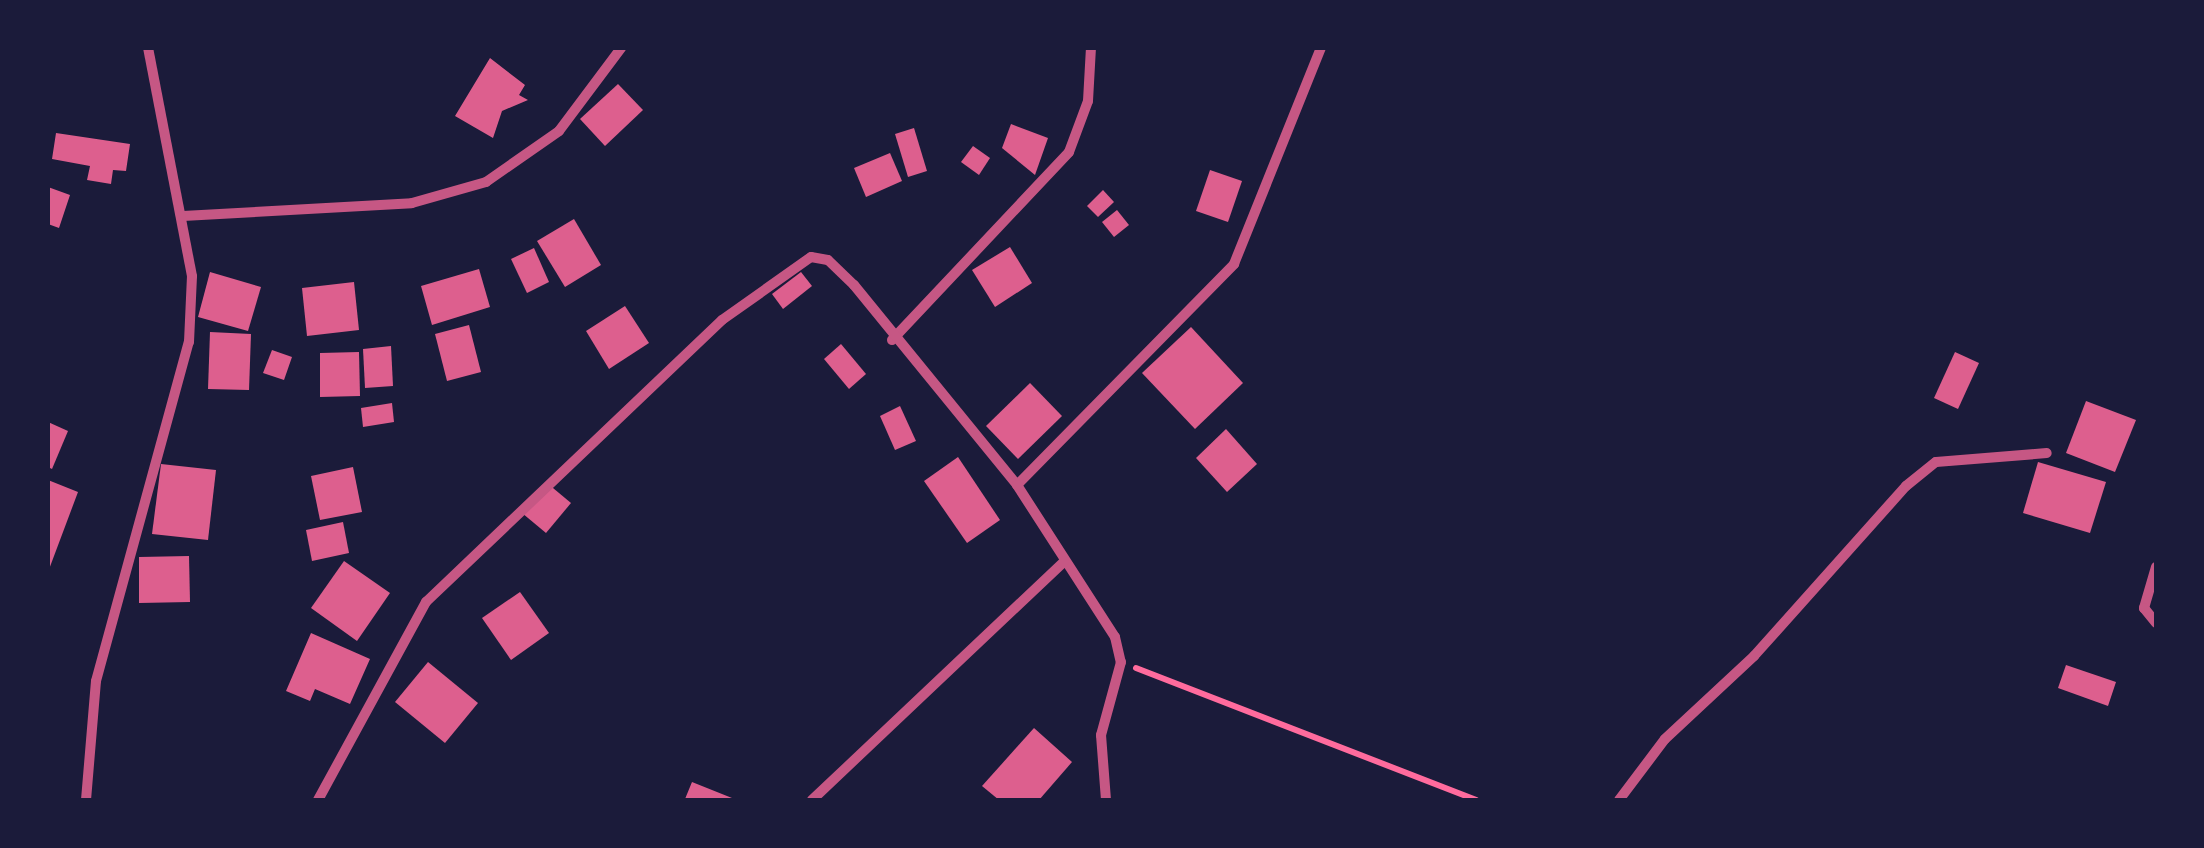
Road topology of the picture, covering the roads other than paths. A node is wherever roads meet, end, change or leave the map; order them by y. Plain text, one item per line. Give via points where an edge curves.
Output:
1 (148, 48) edge
2 (622, 48) edge
3 (1091, 48) edge
4 (1321, 48) edge
5 (184, 216) junction
6 (892, 340) junction
7 (2047, 453) dead end
8 (1018, 485) junction
9 (1064, 562) junction
10 (2156, 567) edge
11 (2156, 623) edge
12 (86, 800) edge
13 (318, 800) edge
14 (812, 800) edge
15 (1106, 800) edge
16 (1620, 800) edge

1 - 5 street
2 - 5 street via 559,132 486,182 412,203
3 - 6 street via 1088,101 1068,152
4 - 8 street via 1234,264
5 - 12 street via 189,342 96,681
6 - 8 street
6 - 13 street via 828,260 786,269 540,486 426,602
7 - 16 street via 1936,462 1906,486 1754,656 1665,738
8 - 9 street
9 - 14 street
9 - 15 street via 1115,637 1121,662 1100,735
10 - 11 street via 2144,608

